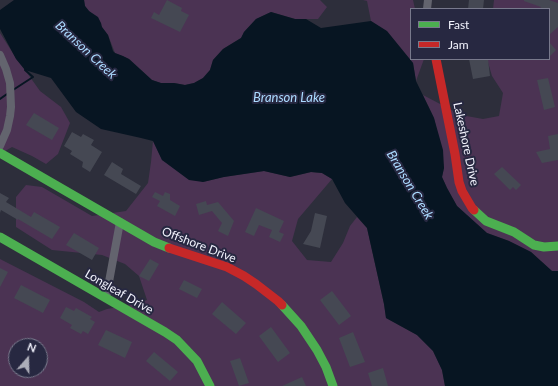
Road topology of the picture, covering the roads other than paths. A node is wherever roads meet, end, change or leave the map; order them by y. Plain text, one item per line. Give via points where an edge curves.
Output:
1 (0, 54) edge
2 (436, 60) edge
3 (0, 146) edge
4 (0, 153) edge
5 (120, 222) junction
6 (0, 237) edge
7 (558, 246) edge
8 (106, 298) junction
9 (210, 386) edge
10 (333, 386) edge

1 - 3 street via 10,83 11,106 7,130
2 - 7 street, Lakeshore Drive via 459,182 472,208 486,221 514,232 534,245
4 - 5 street, Offshore Drive
5 - 8 street
5 - 10 street, Offshore Drive via 168,248 227,267 267,292 289,311 310,338
6 - 8 street, Longleaf Drive
8 - 9 street, Longleaf Drive via 177,340 197,361

